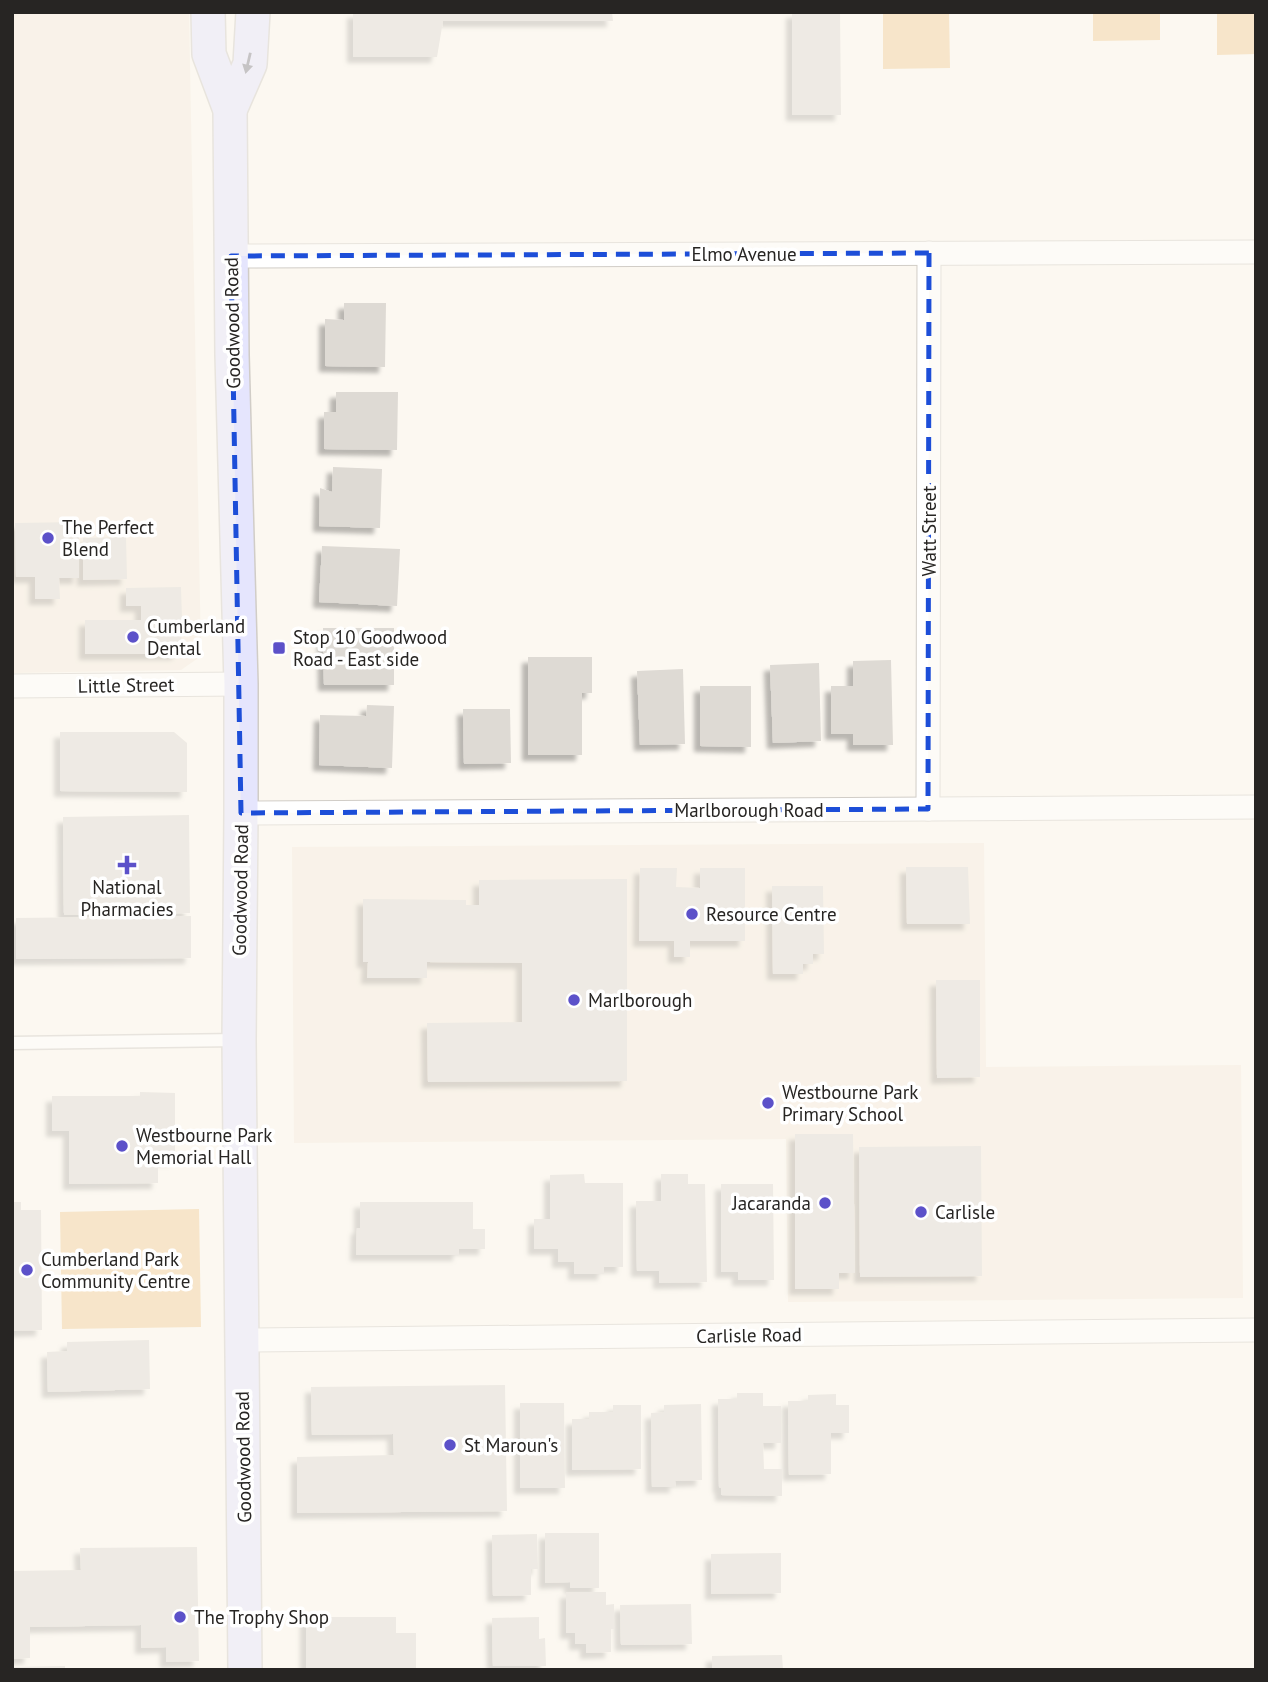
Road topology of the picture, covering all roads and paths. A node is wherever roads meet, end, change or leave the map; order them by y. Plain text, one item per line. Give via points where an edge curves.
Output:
1 (208, 12) edge
2 (253, 12) edge
3 (230, 110) junction
4 (1256, 252) edge
5 (929, 253) junction
6 (231, 256) junction
7 (241, 684) junction
8 (12, 686) edge
9 (1256, 807) edge
10 (928, 809) junction
11 (241, 813) junction
12 (239, 1040) junction
13 (12, 1043) edge
14 (1256, 1330) edge
15 (242, 1340) junction
16 (245, 1670) edge

1 - 3 main road, Goodwood Road via 209,54
2 -> 3 main road, Goodwood Road via 250,64
3 - 6 main road, Goodwood Road
4 - 5 street, Elmo Avenue
5 - 6 street, Elmo Avenue
5 - 10 street, Watt Street
6 - 7 main road, Goodwood Road
7 - 8 street, Little Street
7 - 11 main road, Goodwood Road
9 - 10 street, Marlborough Road
10 - 11 street, Marlborough Road
11 - 12 main road, Goodwood Road
12 - 13 lane
12 - 15 main road, Goodwood Road
14 - 15 street, Carlisle Road
15 - 16 main road, Goodwood Road

